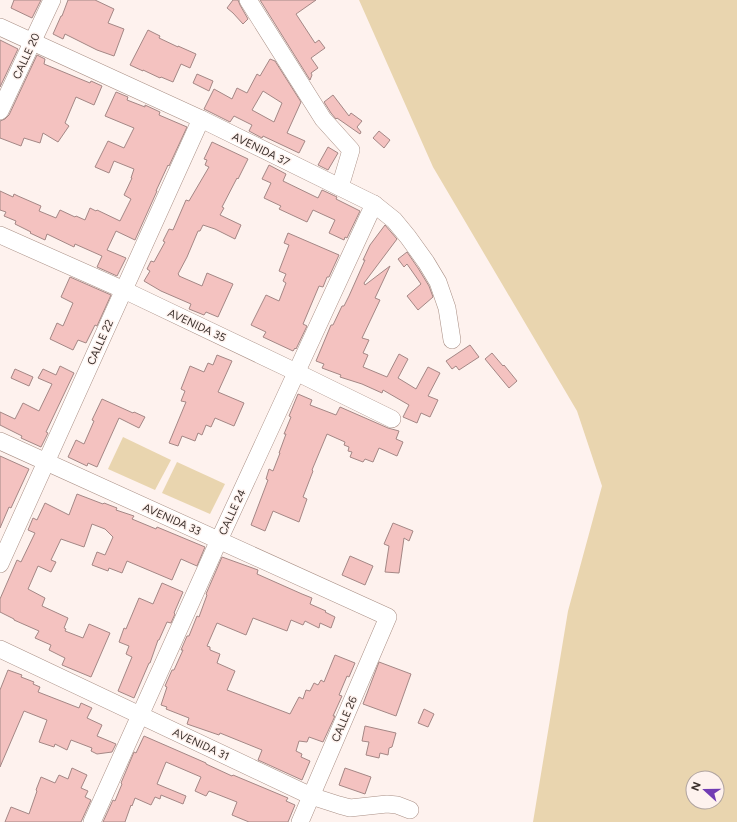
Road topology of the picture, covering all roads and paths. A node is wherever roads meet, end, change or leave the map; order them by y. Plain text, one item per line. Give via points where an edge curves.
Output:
1 (52, 0) edge
2 (248, 0) edge
3 (0, 27) edge
4 (32, 41) junction
5 (0, 111) edge
6 (201, 120) junction
7 (340, 187) junction
8 (374, 204) junction
9 (0, 235) edge
10 (124, 290) junction
11 (452, 340) dead end
12 (296, 372) junction
13 (392, 419) dead end
14 (0, 441) edge
15 (46, 462) junction
16 (219, 540) junction
17 (0, 564) edge
18 (388, 617) joint
19 (0, 649) edge
20 (140, 716) junction
21 (311, 796) junction
22 (410, 810) dead end
23 (92, 822) edge
24 (300, 822) edge

1 - 4 street, CALLE 20
2 - 7 street via 323,118 351,150
3 - 4 street, AVENIDA 37
4 - 5 street, CALLE 20
4 - 6 street, AVENIDA 37
6 - 7 street, AVENIDA 37
6 - 10 street, CALLE 22
7 - 8 street, AVENIDA 37
8 - 11 street, AVENIDA 37 via 394,220 408,237 438,282 447,308
8 - 12 street, CALLE 24
9 - 10 street, AVENIDA 35
10 - 12 street, AVENIDA 35
10 - 15 street, CALLE 22
12 - 13 street, AVENIDA 35
12 - 16 street, CALLE 24
14 - 15 street, AVENIDA 33
15 - 16 street, AVENIDA 33
15 - 17 street, CALLE 22
16 - 18 street, AVENIDA 33
16 - 20 street, CALLE 24
18 - 21 street, CALLE 26
19 - 20 street, AVENIDA 31
20 - 21 street, AVENIDA 31
20 - 23 street, CALLE 24
21 - 22 street, AVENIDA 31 via 350,808 387,804
21 - 24 street, CALLE 26

